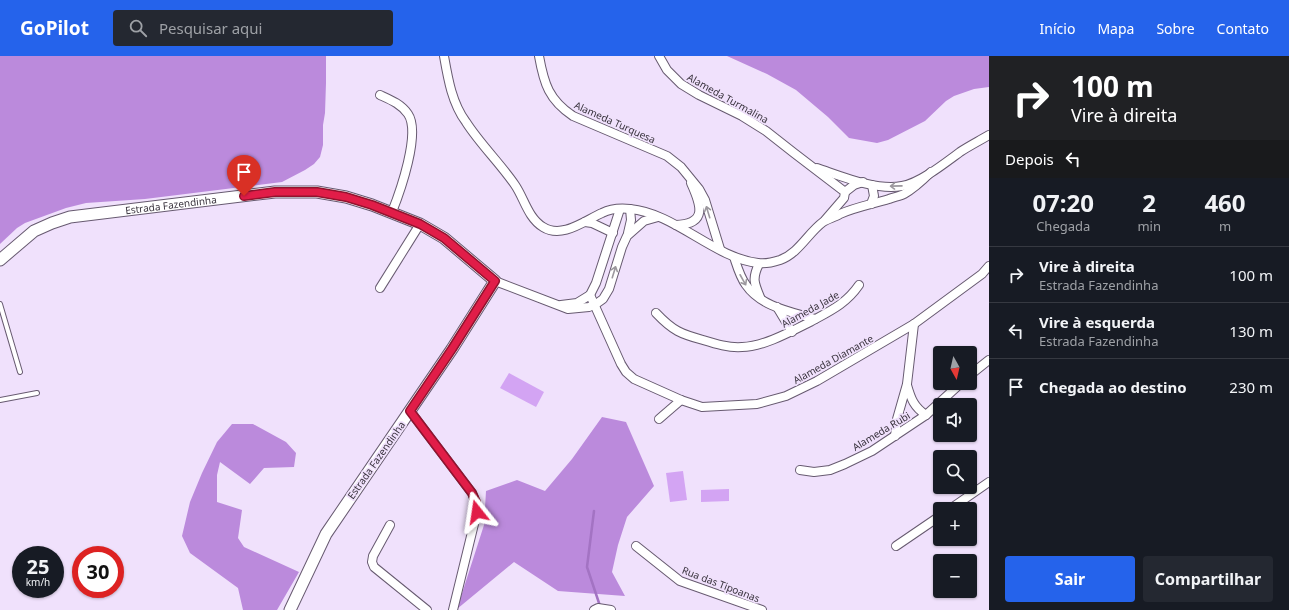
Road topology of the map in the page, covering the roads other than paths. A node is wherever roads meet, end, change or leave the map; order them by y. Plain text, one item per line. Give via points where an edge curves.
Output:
1 (444, 56) edge
2 (539, 56) edge
3 (659, 56) edge
4 (380, 95) dead end
5 (989, 135) edge
6 (811, 166) junction
7 (931, 172) junction
8 (688, 175) junction
9 (863, 182) junction
10 (872, 185) junction
11 (844, 195) junction
12 (871, 204) junction
13 (854, 208) junction
14 (620, 209) junction
15 (630, 209) junction
16 (392, 212) junction
17 (658, 217) junction
18 (585, 222) junction
19 (823, 222) junction
20 (420, 224) junction
21 (676, 225) junction
22 (613, 233) junction
23 (627, 236) junction
24 (610, 241) junction
25 (622, 247) junction
26 (720, 249) junction
27 (734, 257) junction
28 (0, 260) edge
29 (759, 264) junction
30 (989, 266) edge
31 (495, 281) junction
32 (596, 283) junction
33 (859, 286) dead end
34 (380, 288) dead end
35 (609, 289) junction
36 (590, 295) junction
37 (760, 298) junction
38 (0, 304) edge
39 (596, 304) junction
40 (556, 306) junction
41 (777, 307) junction
42 (656, 313) dead end
43 (815, 319) junction
44 (914, 324) junction
45 (792, 332) junction
46 (989, 360) edge
47 (977, 369) edge
48 (20, 372) dead end
49 (907, 384) junction
50 (953, 390) edge
51 (37, 393) dead end
52 (0, 400) edge
53 (682, 400) junction
54 (410, 411) junction
55 (926, 415) junction
56 (659, 419) dead end
57 (895, 436) junction
58 (800, 470) dead end
59 (989, 482) edge
60 (960, 502) edge
61 (933, 521) edge
62 (390, 525) dead end
63 (636, 546) dead end
64 (896, 546) dead end
65 (290, 610) edge
66 (427, 610) edge
67 (453, 610) edge
68 (594, 610) edge
69 (611, 610) edge
70 (762, 610) edge

1 - 18 street via 450,86 465,122 504,169 535,220 542,227 552,231 560,231
2 - 8 street, Alameda Turquesa via 546,85 562,108 573,116 667,156
3 - 6 street, Alameda Turmalina via 667,70 681,84 766,130
4 - 16 street via 401,105 409,115 412,128 412,141 400,191
5 - 7 street, Alameda Turmalina
6 - 9 street, Alameda Turmalina
6 - 11 street, Alameda Turmalina
7 -> 10 street, Alameda Turmalina via 903,186
7 - 12 street via 920,184 904,194
8 - 21 street, Alameda Turquesa via 699,214 697,220 692,223
26 -> 8 street, Alameda Turquesa via 705,200
9 - 10 street, Alameda Turmalina
9 - 11 street via 854,185
10 - 12 street via 874,196
11 - 13 street via 845,202
11 - 19 street
12 - 13 street
13 - 19 street
14 - 15 street
14 - 18 street via 603,212
14 - 22 street
15 - 17 street
15 - 23 street via 631,227
16 - 20 street, Estrada Fazendinha
16 - 28 street, Estrada Fazendinha via 346,197 317,192 275,192 90,214 70,217 34,231
17 - 21 street
17 - 23 street via 644,221
18 - 22 street
19 - 29 street via 793,252 782,259
20 - 31 street, Estrada Fazendinha via 444,238
20 - 34 street
21 - 26 street
22 - 24 street
23 - 25 street
24 - 25 street
24 - 32 street
35 -> 25 street
26 - 27 street
27 - 29 street
27 -> 37 street via 746,286
29 - 37 street via 754,279
30 - 44 street, Alameda Diamante via 982,274
31 - 40 street
31 - 54 street, Estrada Fazendinha
32 - 35 street
32 - 36 street
33 - 43 street, Alameda Jade via 852,296
35 - 39 street via 603,299
36 - 39 street, Alameda Diamante
36 - 40 street via 577,302
37 - 41 street
38 - 48 lane
39 - 40 street via 574,309
39 - 53 street, Alameda Diamante via 626,372 634,379
41 - 43 street
41 - 45 street
42 - 45 street, Alameda Jade via 682,334 722,346 743,347
43 - 45 street, Alameda Jade
44 - 49 street
44 - 53 street, Alameda Diamante via 817,381 786,396 757,404 732,406 702,407
46 - 47 street
49 - 55 street via 915,406
49 - 57 street
50 - 55 street, Alameda Rubi
51 - 52 lane
53 - 56 street
54 - 65 street, Estrada Fazendinha via 326,534
54 - 67 street via 472,493 476,502 477,512
55 - 57 street, Alameda Rubi
57 - 58 street, Alameda Rubi via 872,451 835,468 814,472
59 - 60 street
61 - 64 street
62 - 66 street via 373,556 374,567
63 - 70 street, Rua das Tipoanas via 680,581
68 - 69 street

